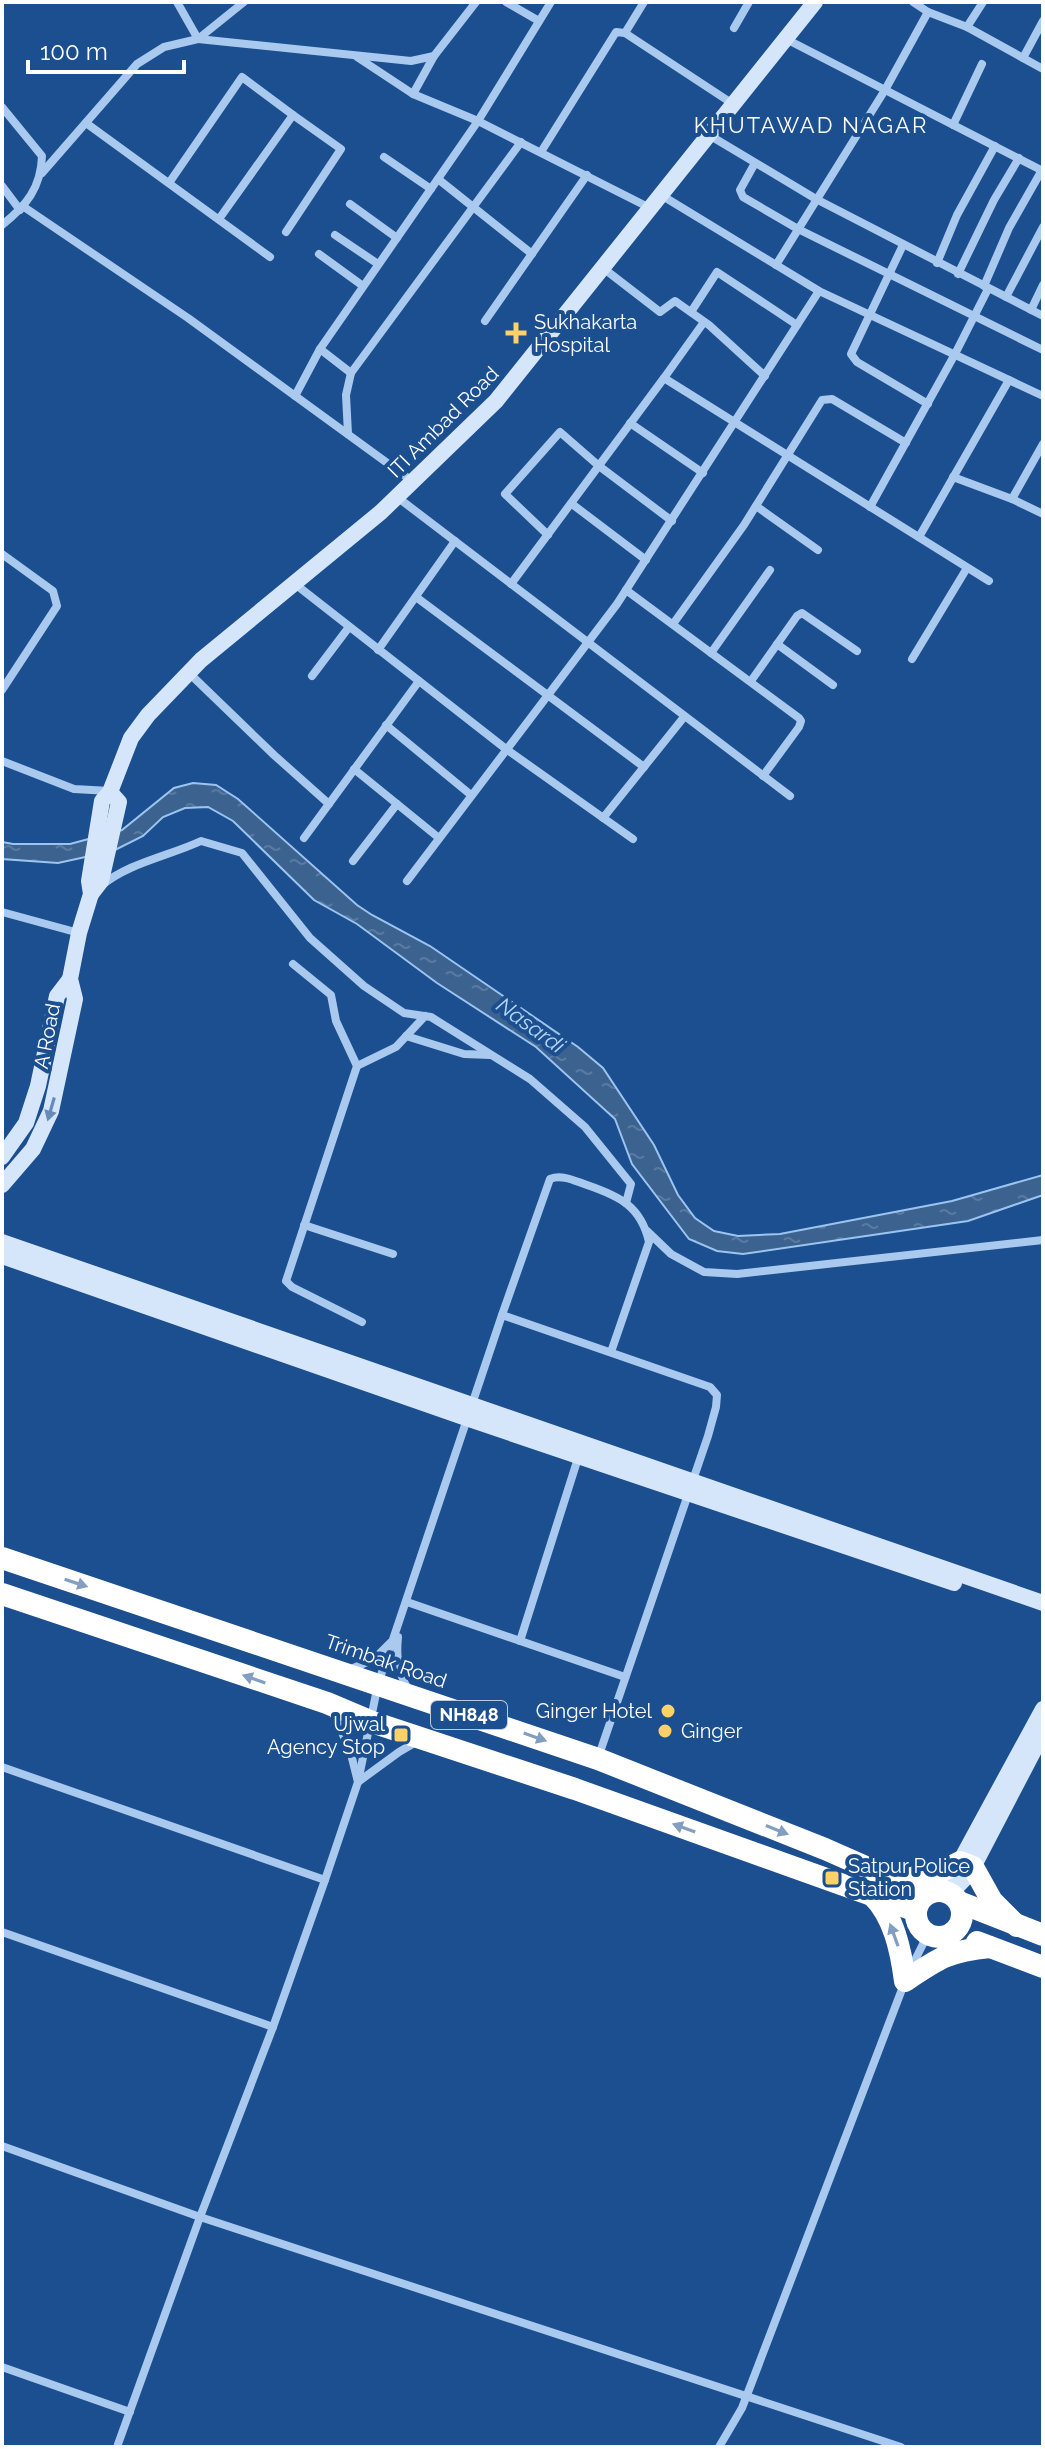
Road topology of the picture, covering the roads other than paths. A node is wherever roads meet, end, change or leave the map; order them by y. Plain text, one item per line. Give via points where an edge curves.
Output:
1 (177, 2) edge
2 (244, 2) edge
3 (476, 2) edge
4 (506, 2) edge
5 (551, 2) edge
6 (644, 2) edge
7 (749, 2) edge
8 (815, 2) edge
9 (913, 2) edge
10 (983, 2) edge
11 (928, 12) junction
12 (539, 21) junction
13 (1043, 21) edge
14 (967, 27) junction
15 (734, 28) dead end
16 (625, 33) junction
17 (198, 39) junction
18 (785, 39) junction
19 (355, 56) junction
20 (434, 56) junction
21 (1023, 58) junction
22 (982, 64) dead end
23 (1043, 69) edge
24 (885, 90) junction
25 (413, 94) junction
26 (733, 104) junction
27 (2, 107) edge
28 (293, 115) junction
29 (478, 121) junction
30 (86, 123) junction
31 (953, 125) junction
32 (709, 135) junction
33 (521, 142) junction
34 (995, 146) junction
35 (541, 152) junction
36 (384, 157) dead end
37 (1019, 158) junction
38 (755, 163) junction
39 (1042, 171) edge
40 (42, 173) junction
41 (587, 175) junction
42 (438, 179) junction
43 (169, 183) junction
44 (2, 186) edge
45 (431, 189) junction
46 (816, 199) junction
47 (656, 202) junction
48 (350, 204) dead end
49 (474, 206) junction
50 (22, 209) junction
51 (219, 219) junction
52 (2, 225) edge
53 (1043, 227) edge
54 (798, 229) junction
55 (286, 232) dead end
56 (335, 235) dead end
57 (397, 238) junction
58 (903, 245) junction
59 (319, 254) dead end
60 (532, 254) junction
61 (270, 257) dead end
62 (937, 263) junction
63 (378, 264) junction
64 (776, 265) junction
65 (603, 268) junction
66 (890, 274) junction
67 (958, 274) junction
68 (1043, 285) edge
69 (363, 286) junction
70 (986, 287) junction
71 (819, 291) junction
72 (1006, 297) junction
73 (1031, 310) junction
74 (691, 312) junction
75 (870, 315) junction
76 (974, 316) junction
77 (1043, 316) edge
78 (485, 321) dead end
79 (704, 322) junction
80 (797, 325) junction
81 (320, 349) junction
82 (1043, 350) edge
83 (955, 354) junction
84 (351, 373) junction
85 (765, 376) junction
86 (664, 378) junction
87 (1009, 380) junction
88 (295, 396) junction
89 (1043, 396) edge
90 (928, 404) junction
91 (630, 423) junction
92 (735, 423) junction
93 (348, 434) junction
94 (906, 443) junction
95 (1043, 444) edge
96 (787, 456) junction
97 (599, 466) junction
98 (703, 473) junction
99 (953, 477) junction
100 (413, 482) junction
101 (397, 497) junction
102 (1012, 499) junction
103 (572, 504) junction
104 (756, 506) junction
105 (870, 507) junction
106 (1043, 514) edge
107 (672, 521) junction
108 (548, 535) junction
109 (919, 537) junction
110 (455, 541) junction
111 (818, 550) dead end
112 (4, 559) edge
113 (646, 560) junction
114 (967, 568) junction
115 (770, 570) dead end
116 (989, 581) dead end
117 (294, 584) junction
118 (511, 584) junction
119 (626, 590) junction
120 (416, 597) junction
121 (673, 624) junction
122 (349, 627) junction
123 (588, 643) junction
124 (777, 644) junction
125 (378, 650) junction
126 (857, 651) dead end
127 (711, 653) junction
128 (912, 659) dead end
129 (189, 673) junction
130 (312, 676) dead end
131 (419, 681) junction
132 (751, 681) junction
133 (833, 685) dead end
134 (2, 690) edge
135 (547, 696) junction
136 (684, 717) junction
137 (386, 725) junction
138 (506, 749) junction
139 (2, 751) edge
140 (4, 761) edge
141 (644, 767) junction
142 (354, 769) junction
143 (763, 776) junction
144 (471, 795) junction
145 (790, 796) dead end
146 (110, 798) junction
147 (329, 804) junction
148 (397, 804) junction
149 (603, 818) junction
150 (304, 838) dead end
151 (439, 838) junction
152 (633, 839) dead end
153 (353, 861) dead end
154 (407, 881) dead end
155 (94, 885) junction
156 (2, 912) edge
157 (79, 933) junction
158 (293, 964) dead end
159 (70, 979) junction
160 (425, 1016) junction
161 (406, 1036) junction
162 (491, 1055) junction
163 (357, 1066) junction
164 (2, 1157) edge
165 (2, 1185) edge
166 (626, 1203) junction
167 (304, 1225) junction
168 (647, 1231) junction
169 (1043, 1240) edge
170 (2, 1242) edge
171 (393, 1254) dead end
172 (2, 1256) edge
173 (502, 1315) junction
174 (362, 1322) dead end
175 (611, 1352) junction
176 (469, 1411) junction
177 (581, 1448) junction
178 (689, 1486) junction
179 (2, 1558) edge
180 (2, 1594) edge
181 (407, 1602) junction
182 (1043, 1603) edge
183 (1043, 1614) edge
184 (400, 1625) junction
185 (520, 1641) junction
186 (344, 1672) junction
187 (625, 1677) junction
188 (378, 1684) junction
189 (419, 1698) junction
190 (327, 1703) junction
191 (1043, 1709) edge
192 (372, 1722) junction
193 (1043, 1733) edge
194 (422, 1739) junction
195 (598, 1759) junction
196 (2, 1767) edge
197 (358, 1782) junction
198 (966, 1865) junction
199 (885, 1875) junction
200 (325, 1880) junction
201 (871, 1895) junction
202 (954, 1898) junction
203 (922, 1902) junction
204 (1017, 1926) junction
205 (2, 1932) edge
206 (952, 1933) junction
207 (928, 1934) junction
208 (1043, 1935) edge
209 (990, 1947) junction
210 (1043, 1967) edge
211 (905, 1981) junction
212 (273, 2027) junction
213 (2, 2146) edge
214 (200, 2217) junction
215 (2, 2367) edge
216 (747, 2396) junction
217 (130, 2412) junction
218 (117, 2447) edge
219 (719, 2447) edge
220 (901, 2447) edge

1 - 17 street
2 - 17 street
3 - 20 street
4 - 12 street
5 - 12 street
6 - 16 street
7 - 15 street
8 - 18 street, ITI Ambad Road
9 - 11 street
10 - 14 street
11 - 14 street
11 - 24 street
12 - 29 street
13 - 21 street
14 - 21 street
16 - 26 street
16 - 35 street via 616,32
17 - 19 street
17 - 30 street via 164,47 137,64
18 - 24 street
18 - 26 street, ITI Ambad Road
19 - 20 street via 411,61
19 - 25 street
20 - 25 street
21 - 23 street
22 - 31 street
24 - 31 street
24 - 46 street
25 - 29 street
26 - 32 street, ITI Ambad Road
27 - 40 street via 42,156
28 - 43 street via 242,77
28 - 51 street
28 - 55 street via 341,149
29 - 33 street
29 - 42 street
30 - 40 street
30 - 43 street
31 - 34 street
32 - 38 street
32 - 47 street, ITI Ambad Road
33 - 35 street
33 - 49 street
34 - 37 street
34 - 62 street
35 - 41 street
36 - 45 street
37 - 39 street
37 - 67 street
38 - 46 street
38 - 54 street via 740,194
39 - 70 street via 1009,228
40 - 50 street
41 - 47 street
41 - 60 street
42 - 45 street
42 - 49 street
43 - 51 street
44 - 50 street
45 - 57 street
46 - 54 street
46 - 58 street
47 - 64 street
47 - 65 street, ITI Ambad Road
48 - 57 street
49 - 60 street
49 - 84 street
50 - 52 street
50 - 88 street
51 - 61 street
53 - 72 street
54 - 64 street
54 - 66 street
56 - 63 street
57 - 63 street
58 - 62 street
58 - 66 street
59 - 69 street
60 - 78 street
62 - 67 street
63 - 69 street
64 - 71 street
65 - 74 street via 660,312 675,301
65 - 100 street, ITI Ambad Road via 496,401
66 - 75 street
66 - 76 street
67 - 70 street
68 - 73 street
69 - 81 street
70 - 72 street
70 - 76 street
71 - 75 street
71 - 80 street
72 - 73 street
73 - 77 street
74 - 79 street
74 - 80 street via 717,272
75 - 83 street
75 - 90 street via 852,349 854,360
76 - 82 street
76 - 83 street
79 - 85 street
79 - 86 street
80 - 85 street
81 - 84 street
81 - 88 street
83 - 87 street
83 - 90 street
84 - 93 street
85 - 92 street
86 - 91 street
86 - 92 street
87 - 89 street
87 - 99 street
88 - 93 street
90 - 94 street
91 - 97 street
91 - 98 street
92 - 96 street
92 - 98 street
93 - 100 street
94 - 96 street via 828,398
94 - 105 street
95 - 102 street
96 - 104 street
96 - 105 street
97 - 103 street
97 - 107 street
97 - 108 street via 560,432 505,494
98 - 107 street
99 - 102 street
99 - 109 street
100 - 101 street, ITI Ambad Road
101 - 110 street
101 - 117 street, ITI Ambad Road
102 - 106 street
103 - 108 street
103 - 113 street
104 - 111 street
104 - 121 street
105 - 109 street
107 - 113 street
108 - 118 street
109 - 114 street
110 - 118 street
110 - 120 street
112 - 134 street via 53,591 57,606
113 - 119 street
114 - 116 street
114 - 128 street
115 - 127 street
117 - 122 street
117 - 129 street, ITI Ambad Road
118 - 123 street
119 - 121 street
119 - 123 street
120 - 125 street
120 - 135 street
121 - 127 street
122 - 125 street
122 - 130 street
123 - 135 street
123 - 136 street
124 - 126 street via 802,613
124 - 132 street
124 - 133 street
125 - 131 street
127 - 132 street
129 - 146 street, ITI Ambad Road via 131,738
129 - 147 street
131 - 137 street
131 - 138 street
132 - 143 street via 801,721
135 - 138 street
135 - 141 street
136 - 141 street
136 - 143 street
137 - 142 street
137 - 144 street
138 - 144 street
138 - 149 street
139 - 140 street
140 - 146 street
141 - 149 street
142 - 147 street
142 - 148 street
143 - 145 street
144 - 151 street
146 - 155 street, ITI Ambad Road
147 - 150 street
148 - 151 street
148 - 153 street
149 - 152 street
151 - 154 street
155 - 157 street, A Road
155 - 160 street via 201,841 242,853 310,938 364,986 404,1013
156 - 157 street
157 - 159 street, A Road
158 - 163 street via 331,995 336,1021
159 - 164 street via 57,996 34,1103
159 -> 165 street, A Road via 75,999 51,1111 33,1149
160 - 161 street
160 - 162 street
161 - 162 street via 464,1054
161 - 163 street via 396,1047
162 - 166 street via 530,1079 585,1127 631,1184
163 - 167 street
166 - 168 street
166 - 173 street via 568,1178 550,1179
167 - 171 street
167 - 174 street via 288,1285
168 - 169 street via 671,1254 704,1272 737,1274
168 - 175 street via 649,1242
170 - 176 street
172 - 176 street
173 - 175 street
173 - 176 street
175 - 178 street via 710,1387 717,1395
176 - 177 street
176 - 181 street
177 - 178 street
177 - 185 street
178 - 182 street
178 - 183 street
178 - 187 street
179 -> 186 highway, Trimbak Road / NH848
190 -> 180 highway
181 - 184 street
181 - 185 street
184 - 186 street via 374,1659
184 - 188 street
184 - 189 street via 399,1672
185 - 187 street
186 - 188 highway, Trimbak Road / NH848
187 - 195 street
188 - 189 highway, Trimbak Road / NH848
188 - 192 street
189 -> 195 highway, Trimbak Road / NH848
190 - 192 highway
190 - 197 street via 350,1750
191 - 198 street
192 - 194 highway
192 - 197 street
193 - 198 street
194 - 197 street
201 -> 194 highway
195 -> 199 highway, Trimbak Road / NH848
196 - 200 street
197 - 200 street
198 - 199 highway
198 - 202 street
198 - 204 highway
199 - 203 highway, Trimbak Road / NH848
200 - 212 street
201 - 203 highway
211 -> 201 highway via 887,1915
202 - 203 highway via 941,1891
202 - 204 highway
202 - 206 highway via 962,1915
203 - 207 highway via 918,1925
204 - 208 highway
205 - 212 street
206 - 207 highway
206 - 209 highway
207 - 211 street
209 - 210 highway
209 - 211 highway via 942,1956
211 - 216 street
212 - 214 street
213 - 214 street
214 - 216 street
214 - 217 street
215 - 217 street
216 - 219 street
216 - 220 street
217 - 218 street

